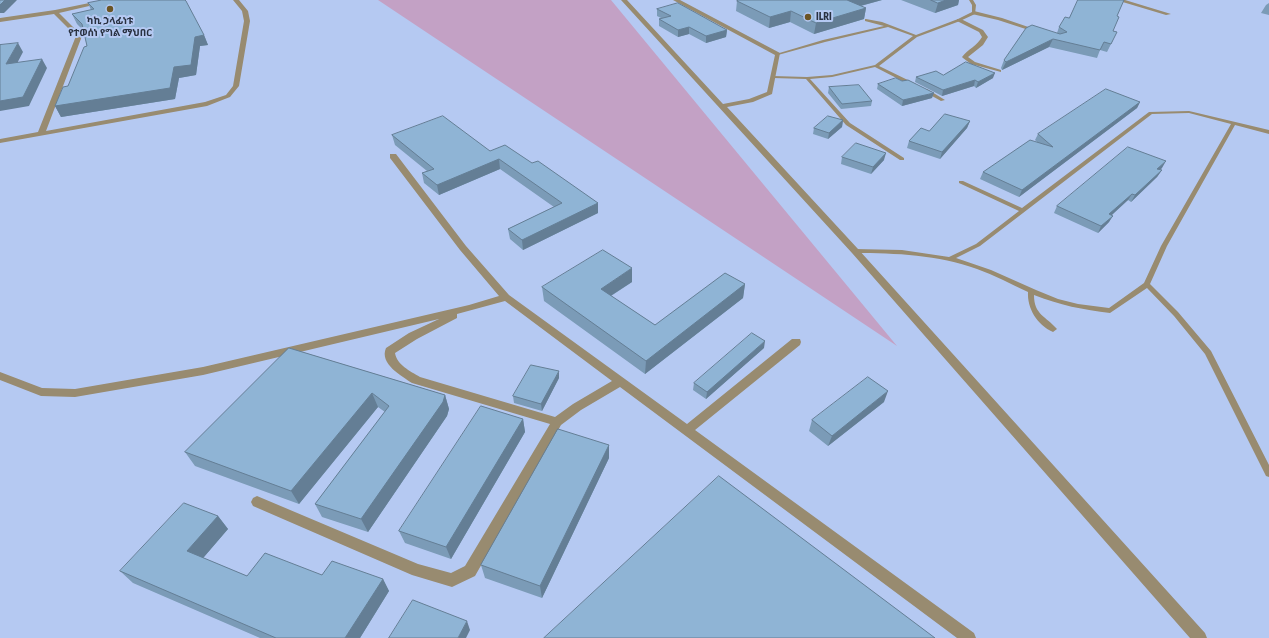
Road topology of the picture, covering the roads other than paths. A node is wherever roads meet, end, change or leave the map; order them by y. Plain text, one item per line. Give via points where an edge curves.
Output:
1 (112, 0) edge
2 (236, 0) edge
3 (624, 0) edge
4 (676, 0) edge
5 (971, 0) edge
6 (1119, 0) edge
7 (55, 12) junction
8 (974, 13) junction
9 (1168, 14) dead end
10 (0, 20) edge
11 (866, 20) dead end
12 (959, 20) junction
13 (888, 26) junction
14 (1048, 35) edge
15 (916, 36) junction
16 (778, 54) junction
17 (876, 66) junction
18 (999, 71) dead end
19 (773, 77) junction
20 (807, 78) junction
21 (943, 100) dead end
22 (722, 106) junction
23 (1234, 123) junction
24 (1269, 132) edge
25 (41, 134) junction
26 (0, 141) edge
27 (393, 156) dead end
28 (902, 159) dead end
29 (961, 182) dead end
30 (1023, 211) junction
31 (855, 251) junction
32 (949, 258) junction
33 (1147, 284) junction
34 (1031, 291) junction
35 (506, 297) junction
36 (470, 308) junction
37 (1053, 329) dead end
38 (796, 342) dead end
39 (0, 376) edge
40 (620, 381) junction
41 (557, 422) junction
42 (688, 430) junction
43 (1269, 473) edge
44 (257, 502) dead end
45 (969, 638) edge
46 (1200, 638) edge

1 - 7 street
2 - 25 street via 245,11 248,21 236,86 228,96 207,104
3 - 22 street
4 - 16 street
5 - 8 lane
6 - 9 street
7 - 10 street
7 - 25 street via 79,36
8 - 12 lane
8 - 14 street
11 - 13 lane
12 - 15 lane
12 - 18 street via 981,31 985,37 982,45 965,57 973,63
13 - 15 lane
13 - 16 lane
15 - 17 lane
16 - 19 street
17 - 20 lane via 832,76
17 - 21 lane
19 - 20 lane
19 - 22 street via 770,93 751,101
20 - 28 lane via 848,124
22 - 31 street
23 - 24 lane
23 - 30 lane via 1189,112 1151,113
23 - 33 lane via 1164,246
25 - 26 street
27 - 35 street via 463,248
29 - 30 lane
30 - 32 lane via 978,245
31 - 32 lane via 889,250
31 - 46 street
32 - 34 lane via 978,267
33 - 34 lane via 1110,311 1067,304
33 - 43 lane via 1208,353
34 - 37 lane via 1030,302 1038,317
35 - 36 street
35 - 40 street
36 - 39 street via 203,371 75,393 41,392
36 - 41 street via 414,336 390,352 391,360 416,380
38 - 42 street
40 - 41 street
40 - 42 street
41 - 44 street via 470,571 452,580 417,570
42 - 45 street

